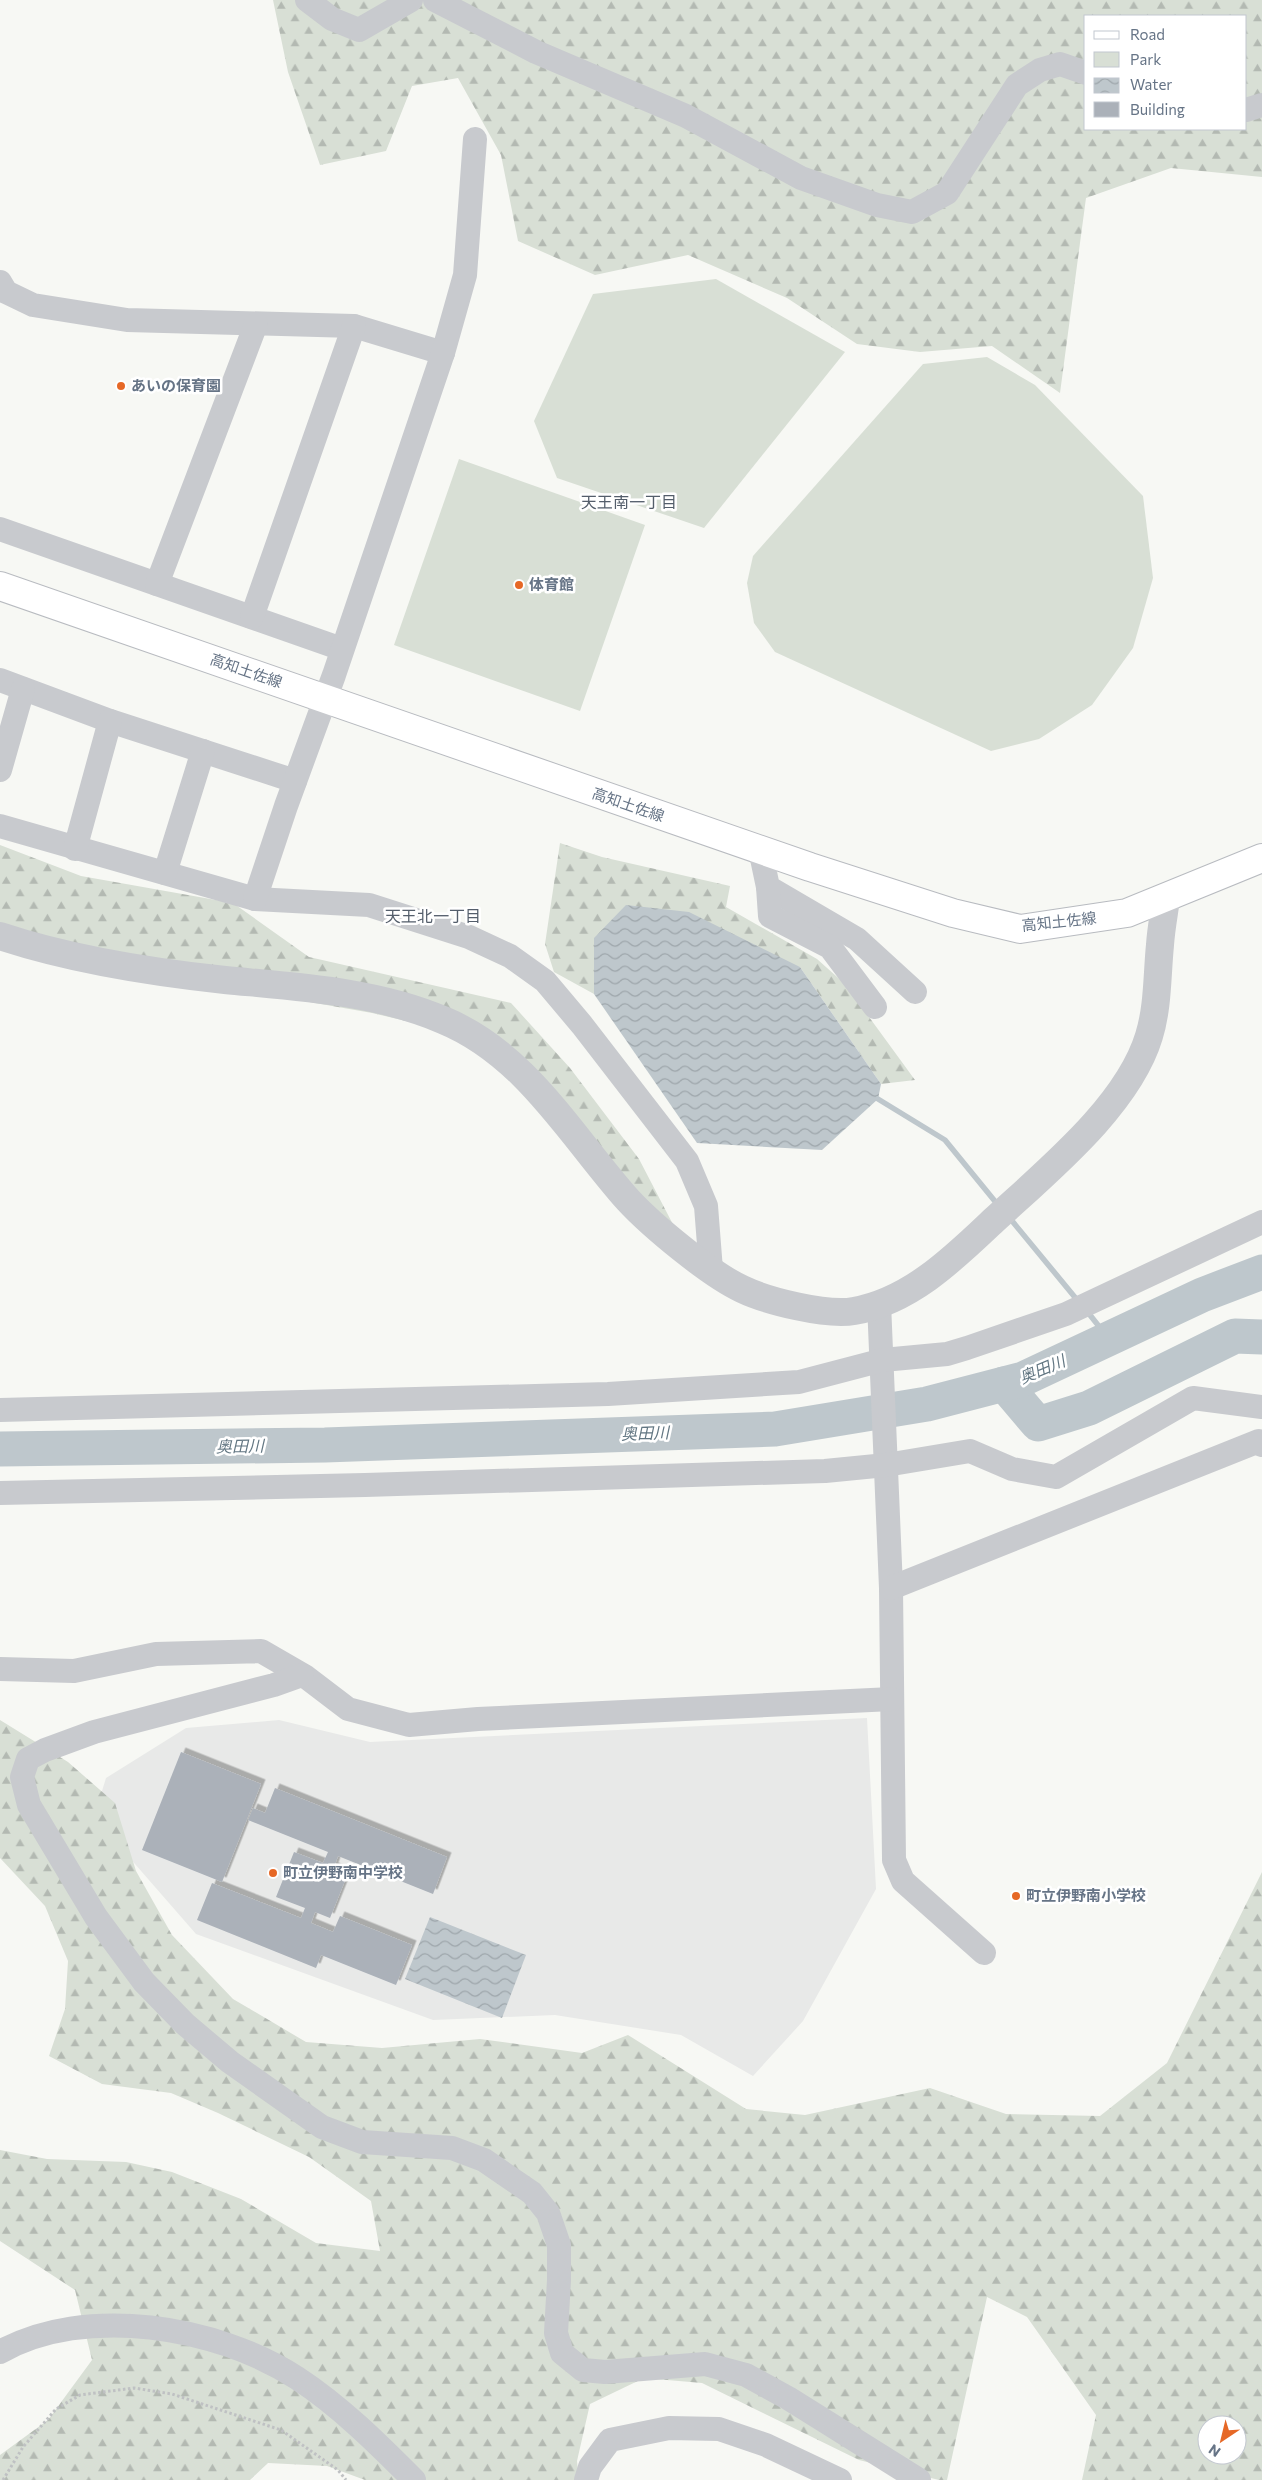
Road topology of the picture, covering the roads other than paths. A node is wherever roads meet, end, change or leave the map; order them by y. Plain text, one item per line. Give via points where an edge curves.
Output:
1 (307, 0) edge
2 (411, 0) edge
3 (435, 0) edge
4 (1084, 72) edge
5 (1262, 104) edge
6 (1247, 110) edge
7 (475, 139) dead end
8 (2, 294) edge
9 (256, 324) junction
10 (354, 326) junction
11 (444, 353) junction
12 (0, 528) edge
13 (157, 584) junction
14 (0, 586) edge
15 (252, 617) junction
16 (342, 649) junction
17 (0, 680) edge
18 (24, 689) junction
19 (326, 699) junction
20 (110, 721) junction
21 (203, 751) junction
22 (0, 770) edge
23 (295, 781) junction
24 (0, 826) edge
25 (75, 849) junction
26 (760, 849) junction
27 (1262, 858) edge
28 (165, 873) junction
29 (768, 887) junction
30 (255, 898) junction
31 (1166, 899) junction
32 (0, 936) edge
33 (916, 992) dead end
34 (875, 1007) dead end
35 (1262, 1222) edge
36 (711, 1270) junction
37 (879, 1303) junction
38 (883, 1370) junction
39 (1262, 1406) edge
40 (0, 1410) edge
41 (1262, 1445) edge
42 (886, 1465) junction
43 (0, 1493) edge
44 (891, 1588) junction
45 (0, 1669) edge
46 (302, 1675) junction
47 (892, 1699) junction
48 (984, 1953) dead end
49 (0, 2352) edge
50 (414, 2480) edge
51 (586, 2480) edge
52 (840, 2480) edge
53 (919, 2480) edge

1 - 2 street via 332,19 359,30
3 - 4 street via 536,52 686,116 801,178 877,205 912,212 947,193 1016,85 1040,70 1060,64
5 - 6 street
7 - 11 street via 465,275
8 - 9 street via 33,306 127,320
9 - 10 street
9 - 13 street
10 - 11 street
10 - 15 street
11 - 16 street
12 - 13 street
13 - 15 street
14 - 19 main road, 高知土佐線
15 - 16 street
16 - 19 street
17 - 18 street
18 - 20 street
18 - 22 street
19 - 23 street
19 - 26 main road, 高知土佐線
20 - 21 street
20 - 25 street
21 - 23 street
21 - 28 street
23 - 30 street
24 - 25 street
25 - 28 street
26 - 29 street
26 - 31 main road, 高知土佐線 via 953,914 1020,929 1122,914
27 - 31 main road, 高知土佐線
28 - 30 street
29 - 33 street via 857,939
29 - 34 street via 770,916 830,947
30 - 36 street via 369,904 469,937 510,956 546,981 687,1161 706,1206
31 - 37 street via 1150,1033 1127,1083 1077,1142 947,1264 902,1294
32 - 36 street via 126,967 324,990 401,1006 444,1020 473,1036 516,1068 558,1111 629,1201
35 - 38 street via 1066,1314 947,1354
36 - 37 street via 742,1289 799,1307 835,1314
37 - 38 street
38 - 40 street via 799,1382 617,1393
38 - 42 street
39 - 42 street via 1193,1398 1056,1477 1012,1468 970,1451
41 - 44 street via 1259,1440
42 - 43 street via 816,1471
42 - 44 street
44 - 47 street
45 - 46 street via 74,1672 156,1654 261,1650
46 - 47 street via 348,1710 409,1725
46 - 53 street via 274,1686 94,1732 28,1759 22,1777 29,1805 96,1917 144,1982 185,2024 230,2062 322,2127 362,2142 452,2148 484,2160 532,2194 548,2213 559,2246 556,2333 562,2353 583,2370 604,2372 705,2364 746,2375
47 - 48 street via 894,1860 902,1880
49 - 50 street via 21,2340 67,2329 118,2324 191,2334 262,2358 297,2378 371,2437
51 - 52 street via 590,2467 610,2440 669,2428 719,2430 766,2445

